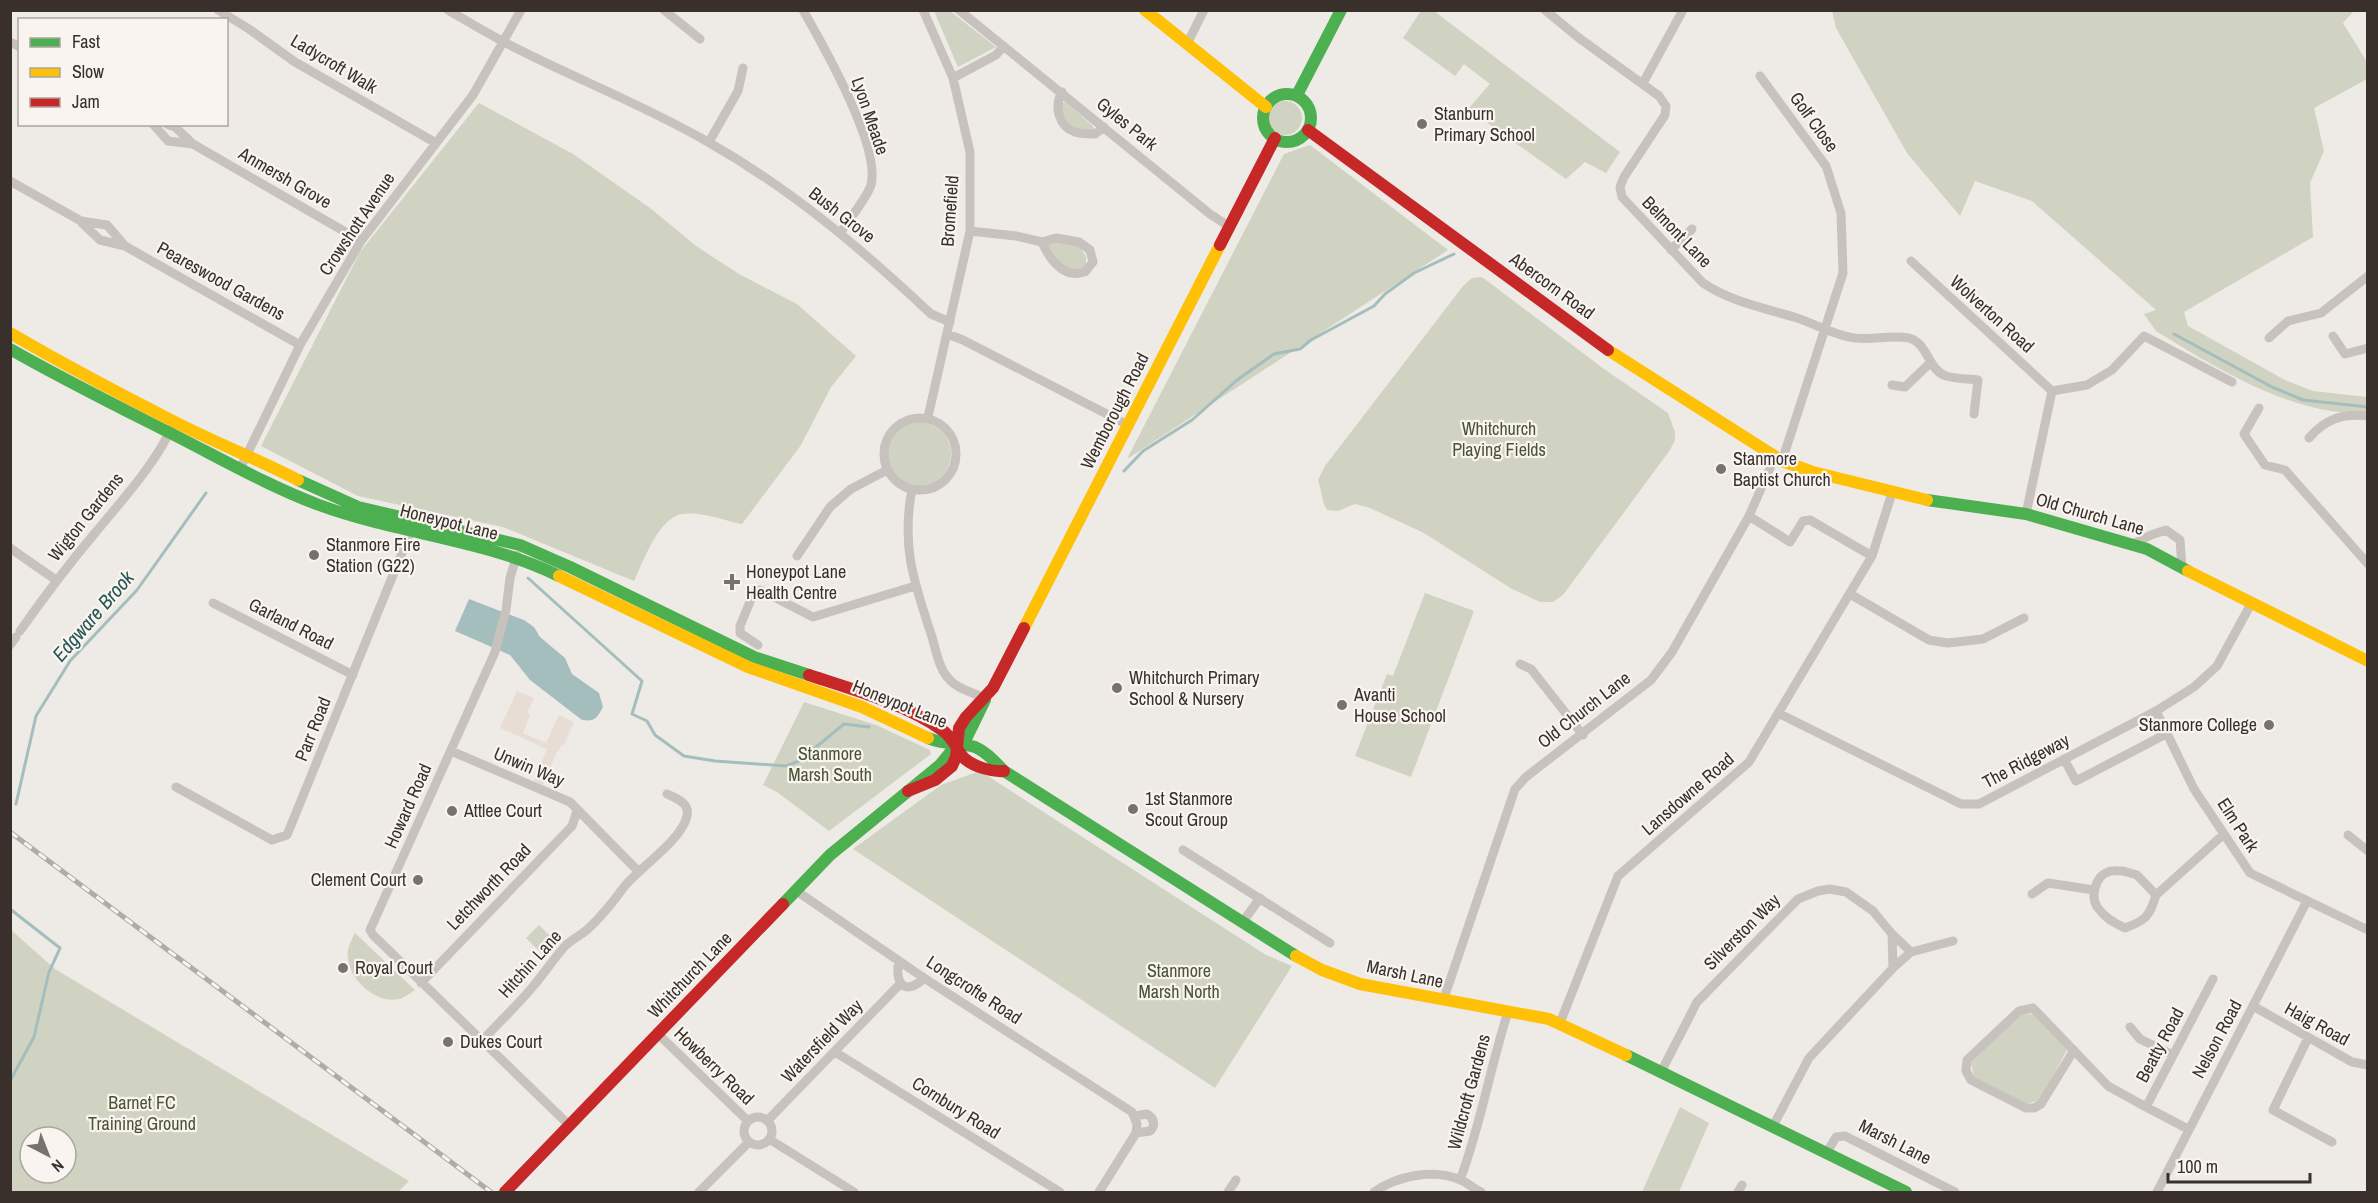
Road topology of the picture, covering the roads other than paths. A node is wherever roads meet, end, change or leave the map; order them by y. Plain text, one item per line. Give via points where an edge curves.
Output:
1 (218, 10) edge
2 (448, 10) edge
3 (521, 10) edge
4 (664, 10) edge
5 (803, 10) edge
6 (923, 10) edge
7 (959, 10) edge
8 (1145, 10) edge
9 (1204, 10) edge
10 (1341, 10) edge
11 (1545, 10) edge
12 (1683, 10) edge
13 (700, 39) dead end
14 (504, 43) junction
15 (1187, 44) junction
16 (1004, 47) junction
17 (743, 68) dead end
18 (1760, 76) dead end
19 (953, 78) junction
20 (1643, 83) junction
21 (1062, 92) junction
22 (1297, 95) junction
23 (1266, 107) junction
24 (155, 126) edge
25 (172, 126) edge
26 (1104, 127) junction
27 (1308, 130) junction
28 (1275, 138) junction
29 (709, 142) junction
30 (436, 143) junction
31 (193, 144) junction
32 (10, 181) edge
33 (81, 221) junction
34 (1230, 227) junction
35 (1692, 229) dead end
36 (970, 231) junction
37 (841, 232) junction
38 (362, 241) junction
39 (1042, 242) junction
40 (125, 246) junction
41 (1671, 250) junction
42 (1911, 261) dead end
43 (2367, 276) edge
44 (950, 322) junction
45 (1824, 331) junction
46 (10, 333) edge
47 (947, 334) junction
48 (2333, 336) dead end
49 (2269, 338) dead end
50 (300, 345) junction
51 (2367, 348) edge
52 (10, 349) edge
53 (1931, 362) junction
54 (2232, 382) dead end
55 (1892, 385) dead end
56 (2052, 391) junction
57 (2259, 408) dead end
58 (1974, 414) dead end
59 (2367, 416) edge
60 (928, 417) junction
61 (1128, 425) junction
62 (172, 428) junction
63 (2309, 438) dead end
64 (247, 454) junction
65 (1778, 459) junction
66 (240, 470) junction
67 (887, 470) junction
68 (912, 489) junction
69 (1892, 493) junction
70 (2026, 514) junction
71 (1749, 516) junction
72 (414, 525) junction
73 (2133, 544) junction
74 (520, 545) junction
75 (10, 548) edge
76 (796, 556) dead end
77 (1872, 556) junction
78 (516, 558) junction
79 (2367, 564) edge
80 (2182, 567) junction
81 (56, 580) junction
82 (915, 586) junction
83 (1850, 594) junction
84 (213, 603) dead end
85 (2252, 604) junction
86 (2024, 618) dead end
87 (15, 637) edge
88 (759, 645) dead end
89 (2367, 661) edge
90 (1520, 664) dead end
91 (353, 675) junction
92 (985, 698) junction
93 (2156, 711) junction
94 (1778, 713) junction
95 (2166, 734) junction
96 (1583, 735) junction
97 (957, 744) junction
98 (451, 751) junction
99 (2064, 759) junction
100 (176, 787) dead end
101 (667, 794) dead end
102 (577, 811) junction
103 (2224, 834) junction
104 (2349, 835) dead end
105 (1183, 850) dead end
106 (2367, 851) edge
107 (639, 872) junction
108 (795, 890) junction
109 (2094, 890) junction
110 (2032, 894) dead end
111 (2156, 895) junction
112 (1260, 898) junction
113 (2307, 901) junction
114 (1242, 923) junction
115 (2367, 930) edge
116 (1892, 934) junction
117 (1953, 941) dead end
118 (1330, 943) dead end
119 (1911, 952) junction
120 (899, 961) junction
121 (1893, 968) junction
122 (924, 978) junction
123 (2213, 979) dead end
124 (421, 983) junction
125 (900, 984) junction
126 (1443, 1001) junction
127 (2253, 1006) junction
128 (1508, 1011) junction
129 (1560, 1023) junction
130 (2130, 1027) dead end
131 (658, 1035) junction
132 (2308, 1038) junction
133 (482, 1041) junction
134 (2074, 1050) junction
135 (835, 1052) junction
136 (2172, 1055) junction
137 (2367, 1065) edge
138 (1661, 1072) junction
139 (2146, 1107) junction
140 (1135, 1116) junction
141 (748, 1121) junction
142 (767, 1121) junction
143 (570, 1126) junction
144 (1772, 1128) junction
145 (2188, 1129) junction
146 (1136, 1133) junction
147 (769, 1139) junction
148 (749, 1142) junction
149 (2332, 1142) dead end
150 (1826, 1154) junction
151 (1236, 1180) dead end
152 (1460, 1180) junction
153 (1882, 1187) edge
154 (505, 1192) edge
155 (699, 1192) edge
156 (854, 1192) edge
157 (1060, 1192) edge
158 (1099, 1192) edge
159 (1228, 1192) edge
160 (1374, 1192) edge
161 (1481, 1192) edge
162 (1906, 1192) edge
163 (1955, 1192) edge
164 (2157, 1192) edge

1 - 30 street, Ladycroft Walk via 295,62
2 - 14 street, Bush Grove
3 - 14 street, Crowshott Avenue
4 - 13 street
5 - 37 street, Lyon Meade via 832,60 870,156 871,185
6 - 19 street, Bromefield
7 - 16 street, Gyles Park
8 - 15 main road
9 - 15 street
10 - 22 main road
11 - 20 street, Belmont Lane
12 - 20 street
14 - 29 street, Bush Grove
14 - 30 street, Crowshott Avenue via 473,95
15 - 23 main road
16 - 19 street
16 - 21 street, Gyles Park
17 - 29 street via 738,91
18 - 45 street, Golf Close via 1826,166 1841,213 1843,273
19 - 36 street, Bromefield via 970,152
20 - 41 street, Belmont Lane via 1659,96 1665,115 1620,187 1622,197
21 - 26 street, Gyles Park
21 - 26 street via 1057,102 1059,118 1074,132 1095,134
22 - 23 main road via 1279,95
22 - 27 main road via 1309,108
23 - 28 main road via 1264,126
24 - 31 street, Anmersh Grove via 168,141
25 - 31 street, Anmersh Grove
26 - 34 street, Gyles Park
27 - 28 main road via 1297,140
27 - 65 main road, Abercorn Road via 1614,354
28 - 34 main road, Wemborough Road
29 - 37 street, Bush Grove
30 - 38 street, Crowshott Avenue
31 - 38 street, Anmersh Grove
32 - 33 street, Peareswood Gardens
33 - 40 street, Peareswood Gardens via 99,240
33 - 40 street, Peareswood Gardens via 107,225
34 - 61 main road, Wemborough Road
35 - 41 street
36 - 39 street
36 - 44 street, Bromefield
37 - 44 street, Bush Grove via 932,314
38 - 50 street, Crowshott Avenue
39 - 39 street via 1056,237 1079,242 1090,250 1093,262 1085,272 1071,273 1046,253
40 - 50 street, Peareswood Gardens
41 - 45 street, Belmont Lane via 1718,293
42 - 56 street, Wolverton Road
43 - 49 street via 2321,313 2288,321
44 - 47 street, Bromefield
45 - 53 street, Belmont Lane via 1850,338 1909,338 1922,345
45 - 65 street
46 - 62 main road, Honeypot Lane
47 - 60 street, Bromefield
47 - 61 street
48 - 51 street via 2345,354
50 - 64 street, Crowshott Avenue
52 - 62 main road, Honeypot Lane
53 - 55 street via 1905,387
53 - 58 street, Belmont Lane via 1944,376 1978,380
54 - 56 street via 2144,336 2112,370 2087,385
56 - 70 street
57 - 79 street via 2244,434 2265,465 2285,470
59 - 63 street via 2337,417 2320,424
60 - 67 street via 901,422 889,434 884,456
60 - 68 street via 950,433 956,448 954,465 933,488
61 - 92 main road, Wemborough Road
62 - 64 main road, Honeypot Lane
62 - 66 main road, Honeypot Lane
62 - 81 street, Wigton Gardens via 147,468
64 - 66 street, Crowshott Avenue
64 - 72 main road, Honeypot Lane via 317,490
65 - 69 main road, Old Church Lane
65 - 71 street, Old Church Lane
66 - 72 main road, Honeypot Lane via 357,518
67 - 68 street via 892,479
67 - 76 street via 851,489 830,507
68 - 82 street via 906,517
69 - 70 main road, Old Church Lane
69 - 77 street, Lansdowne Road
70 - 73 main road, Old Church Lane
71 - 77 street via 1790,542 1803,520 1810,520
71 - 96 street, Old Church Lane via 1652,680
72 - 74 main road, Honeypot Lane
72 - 78 main road, Honeypot Lane
72 - 91 street, Parr Road
73 - 80 main road, Old Church Lane
73 - 80 street via 2166,530 2180,540
74 - 78 street, Howard Road
74 - 97 main road, Honeypot Lane via 754,657 917,715
75 - 81 street
77 - 83 street, Lansdowne Road
78 - 97 main road, Honeypot Lane via 748,667 862,707 936,742
78 - 98 street, Howard Road via 495,652
80 - 85 main road, Old Church Lane
81 - 87 street, Wigton Gardens
82 - 88 street via 813,617 760,590 754,592 740,633
82 - 92 street via 944,674 954,684
83 - 86 street via 1929,640 1948,643 1983,639
83 - 94 street, Lansdowne Road
84 - 91 street, Garland Road
85 - 89 main road, Old Church Lane
85 - 93 street, The Ridgeway via 2217,666 2194,687
90 - 96 street via 1531,669
91 - 100 street, Parr Road via 287,835 272,840
92 - 97 main road, Wemborough Road via 973,729
93 - 95 street, Elm Park
93 - 99 street, The Ridgeway
94 - 99 street, The Ridgeway via 1961,804 1979,804
94 - 129 street, Lansdowne Road via 1749,762 1618,876
95 - 99 street via 2076,781
95 - 103 street, Elm Park via 2194,789
96 - 126 street, Old Church Lane via 1515,789
97 - 108 main road, Whitchurch Lane via 940,765 830,855
97 - 114 main road, Marsh Lane via 974,747 991,757 1004,771
98 - 102 street, Unwin Way via 570,802
98 - 124 street, Howard Road via 370,930
101 - 107 street, Hitchin Lane via 680,800 687,815 679,830
102 - 107 street, Unwin Way
102 - 124 street, Letchworth Road via 572,826
103 - 111 street
103 - 113 street, Elm Park via 2250,873
104 - 106 street
105 - 112 street
107 - 133 street, Hitchin Lane
108 - 120 street, Longcrofte Road
108 - 131 main road, Whitchurch Lane
109 - 110 street via 2048,883
109 - 111 street via 2107,872 2123,871 2137,875
109 - 111 street via 2096,906 2111,922 2125,928 2143,922
112 - 114 street
112 - 118 street
113 - 115 street, Elm Park
113 - 127 street, Nelson Road
114 - 126 main road, Marsh Lane via 1310,964 1344,978 1377,989
116 - 119 street, Silverston Way
116 - 121 street
116 - 138 street, Silverston Way via 1873,911 1846,892 1830,889 1798,899 1698,1002
117 - 119 street
119 - 121 street
120 - 122 street, Longcrofte Road
120 - 125 street via 896,975
121 - 144 street via 1809,1058
122 - 125 street via 916,986
122 - 140 street, Longcrofte Road
123 - 136 street, Beatty Road
124 - 133 street, Howard Road
125 - 135 street, Watersfield Way
126 - 128 main road, Marsh Lane
127 - 132 street, Haig Road
127 - 145 street, Nelson Road
128 - 129 main road, Marsh Lane
128 - 152 street, Wildcroft Gardens via 1473,1146
129 - 138 main road, Marsh Lane
130 - 136 street via 2140,1039
131 - 141 street, Howberry Road
131 - 143 main road, Whitchurch Lane
132 - 137 street, Haig Road via 2352,1062
132 - 149 street via 2273,1110
133 - 143 street
134 - 134 street, Beatty Road via 2033,1008 2019,1011 2010,1019 1967,1060 1966,1071 1971,1080 2026,1108 2034,1108 2041,1104
134 - 139 street, Beatty Road via 2115,1092
135 - 142 street, Watersfield Way
135 - 157 street, Cornbury Road
136 - 139 street, Beatty Road
138 - 144 main road, Marsh Lane
139 - 145 street
140 - 146 street
140 - 146 street, Longcrofte Road via 1147,1114 1154,1124 1150,1131
141 - 142 street via 759,1117
141 - 148 street via 744,1129
142 - 147 street via 772,1131
143 - 154 main road, Whitchurch Lane
144 - 150 main road, Marsh Lane
145 - 164 street, Nelson Road
146 - 158 street
147 - 148 street via 758,1145
147 - 156 street
148 - 155 street
150 - 153 main road, Marsh Lane
150 - 163 street, Marsh Lane via 1836,1137 1845,1136
151 - 159 street
152 - 160 street via 1424,1174 1388,1182
152 - 161 street
153 - 162 main road, Marsh Lane

